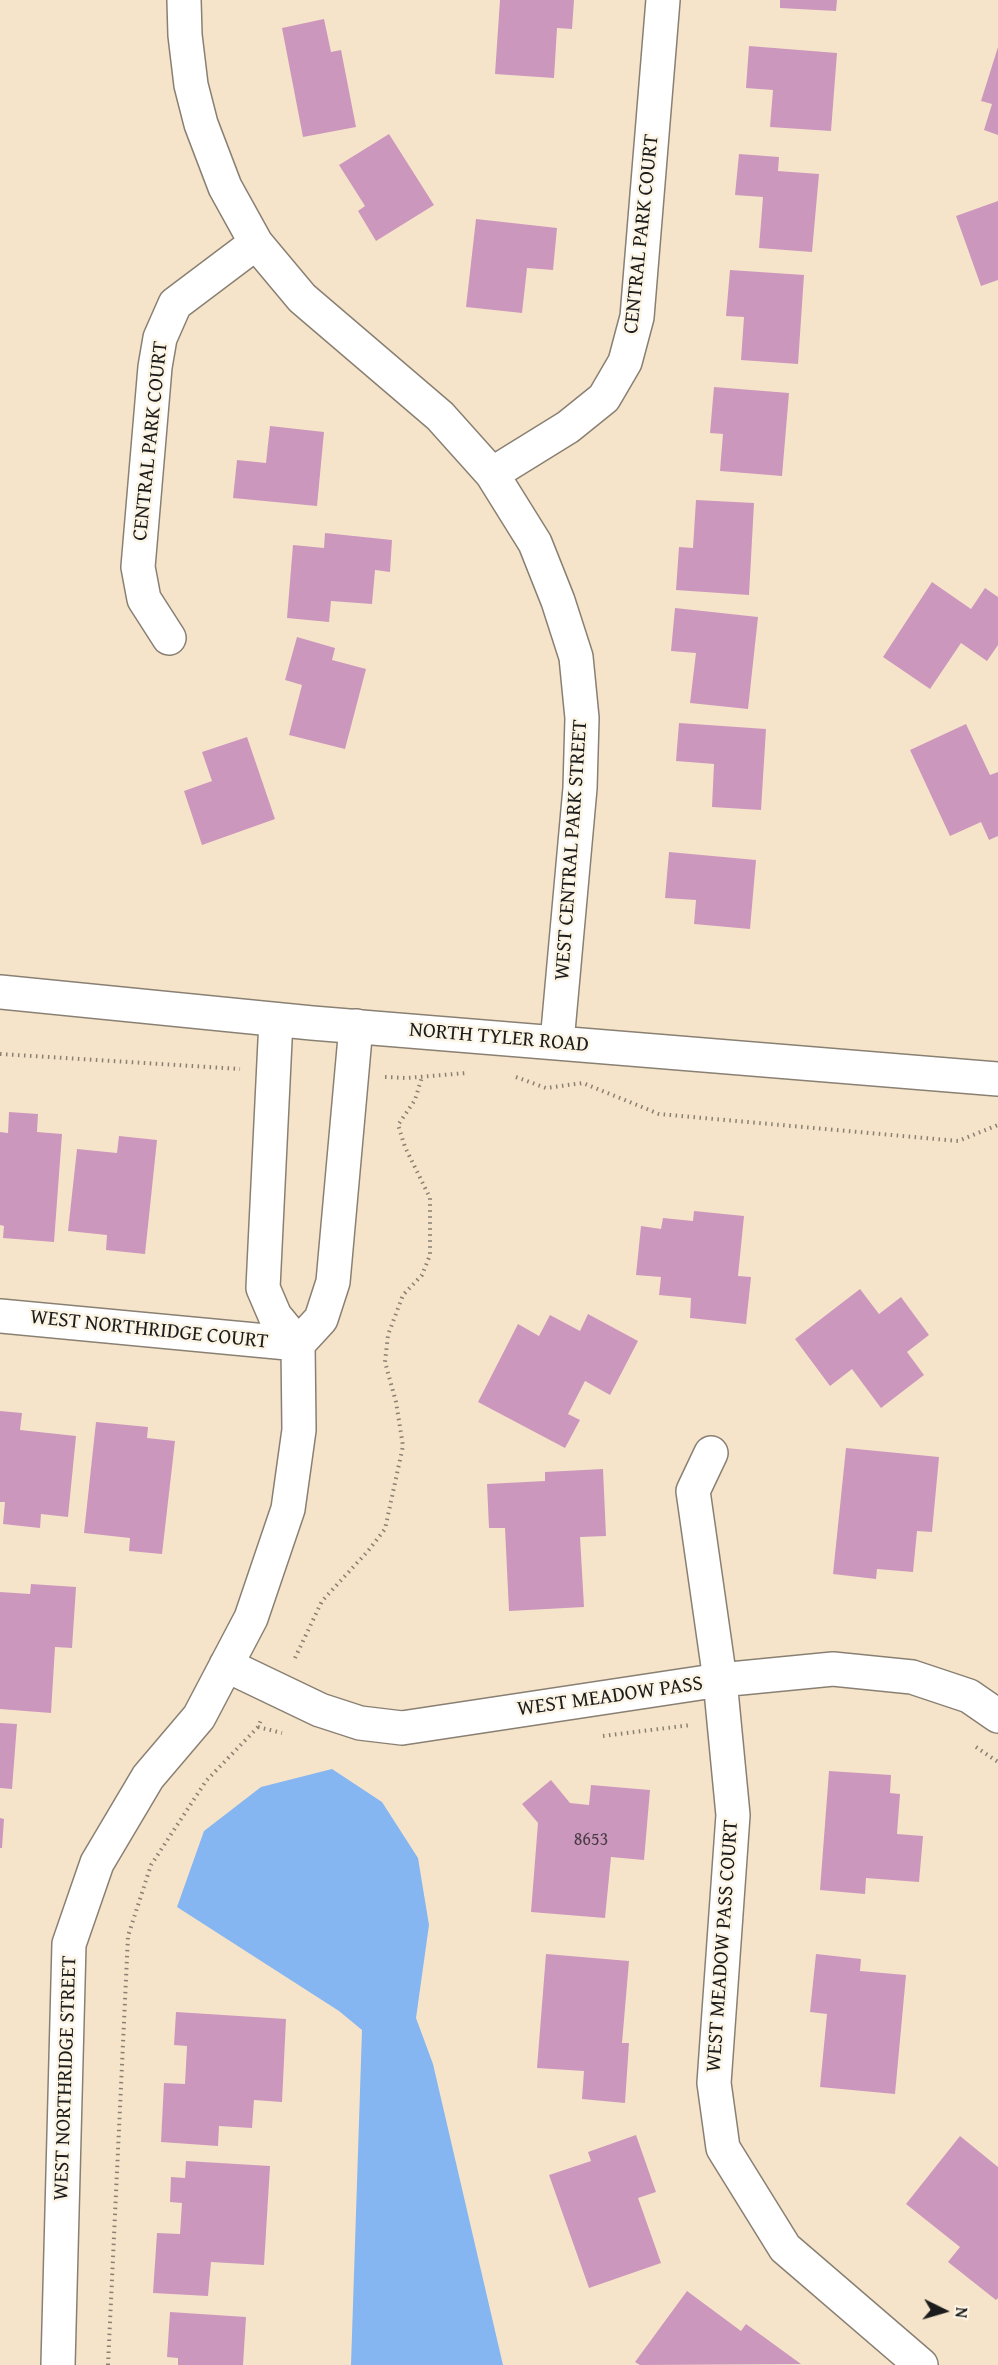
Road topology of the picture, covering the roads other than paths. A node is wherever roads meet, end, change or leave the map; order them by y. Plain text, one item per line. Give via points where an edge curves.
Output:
1 (184, 0) edge
2 (663, 0) edge
3 (255, 243) junction
4 (492, 474) junction
5 (169, 638) dead end
6 (0, 992) edge
7 (276, 1020) junction
8 (356, 1026) junction
9 (557, 1042) junction
10 (998, 1079) edge
11 (0, 1316) edge
12 (298, 1344) junction
13 (711, 1454) dead end
14 (226, 1665) junction
15 (720, 1680) junction
16 (998, 1716) edge
17 (58, 2365) edge
18 (921, 2365) edge

1 - 3 street, WEST CENTRAL PARK STREET via 191,85 201,124 225,187
2 - 4 street, CENTRAL PARK COURT via 637,317 625,362 604,398 568,427
3 - 4 street, WEST CENTRAL PARK STREET via 302,298 440,416
3 - 5 street, CENTRAL PARK COURT via 175,304 160,338 138,567 144,599
4 - 9 street, WEST CENTRAL PARK STREET via 535,543 576,657 582,718 580,788
6 - 7 street, NORTH TYLER ROAD
7 - 8 street, NORTH TYLER ROAD
7 - 12 street via 263,1288 275,1316
8 - 9 street, NORTH TYLER ROAD
8 - 12 street via 333,1282 321,1319
9 - 10 street, NORTH TYLER ROAD
11 - 12 street, WEST NORTHRIDGE COURT
12 - 14 street, WEST NORTHRIDGE STREET via 299,1430 288,1509 251,1618
13 - 15 street, WEST MEADOW PASS COURT via 693,1491
14 - 15 street, WEST MEADOW PASS via 320,1710 360,1723 402,1728
14 - 17 street, WEST NORTHRIDGE STREET via 199,1717 148,1777 97,1863 69,1944
15 - 16 street, WEST MEADOW PASS via 833,1669 912,1677 969,1696
15 - 18 street, WEST MEADOW PASS COURT via 733,1815 714,2083 723,2148 785,2248

